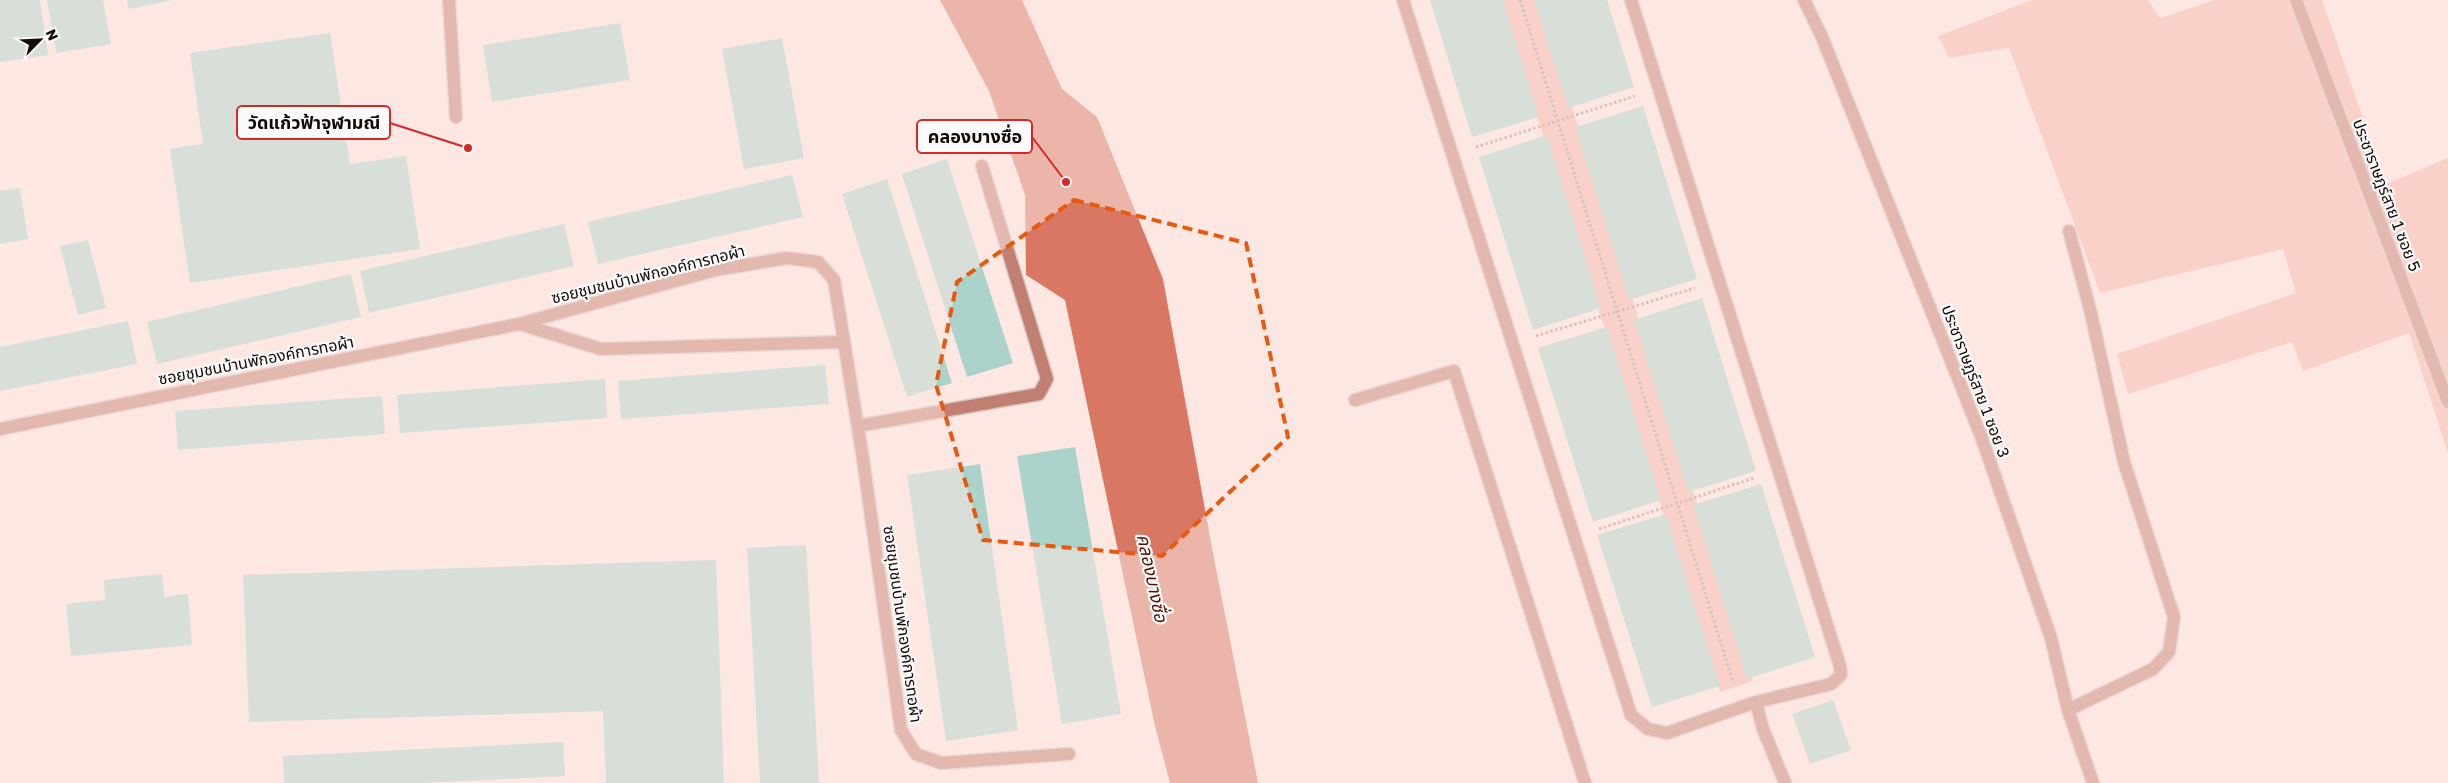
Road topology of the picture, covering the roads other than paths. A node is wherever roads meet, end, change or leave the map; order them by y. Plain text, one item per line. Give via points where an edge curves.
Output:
1 (448, 0) edge
2 (1403, 0) edge
3 (1631, 0) edge
4 (1804, 0) edge
5 (2296, 0) edge
6 (456, 117) dead end
7 (982, 166) dead end
8 (2069, 231) dead end
9 (519, 324) junction
10 (844, 342) junction
11 (1355, 400) dead end
12 (2448, 402) edge
13 (858, 426) junction
14 (0, 429) edge
15 (1756, 702) junction
16 (2068, 710) junction
17 (1069, 754) dead end
18 (1585, 783) edge
19 (1785, 783) edge
20 (2093, 783) edge

1 - 6 street
2 - 15 street via 1631,715 1648,729 1667,733
3 - 15 street via 1840,666 1841,675 1831,684
4 - 16 street, ประชาราษฎร์สาย 1 ซอย 3 via 1822,37 1981,436 2051,638
5 - 12 street, ประชาราษฎร์สาย 1 ซอย 5
7 - 13 street via 1047,379 1039,394
8 - 16 street via 2124,462 2174,617 2169,652 2153,669
9 - 10 street, ซอยชุมชนบ้านพักองค์การทอผ้า via 601,349
9 - 10 street, ซอยชุมชนบ้านพักองค์การทอผ้า via 715,270 787,258 818,262 834,280
9 - 14 street, ซอยชุมชนบ้านพักองค์การทอผ้า
10 - 13 street, ซอยชุมชนบ้านพักองค์การทอผ้า
11 - 18 street via 1454,371
13 - 17 street, ซอยชุมชนบ้านพักองค์การทอผ้า via 901,730 916,754 941,763
15 - 19 street via 1763,729
16 - 20 street, ประชาราษฎร์สาย 1 ซอย 3

